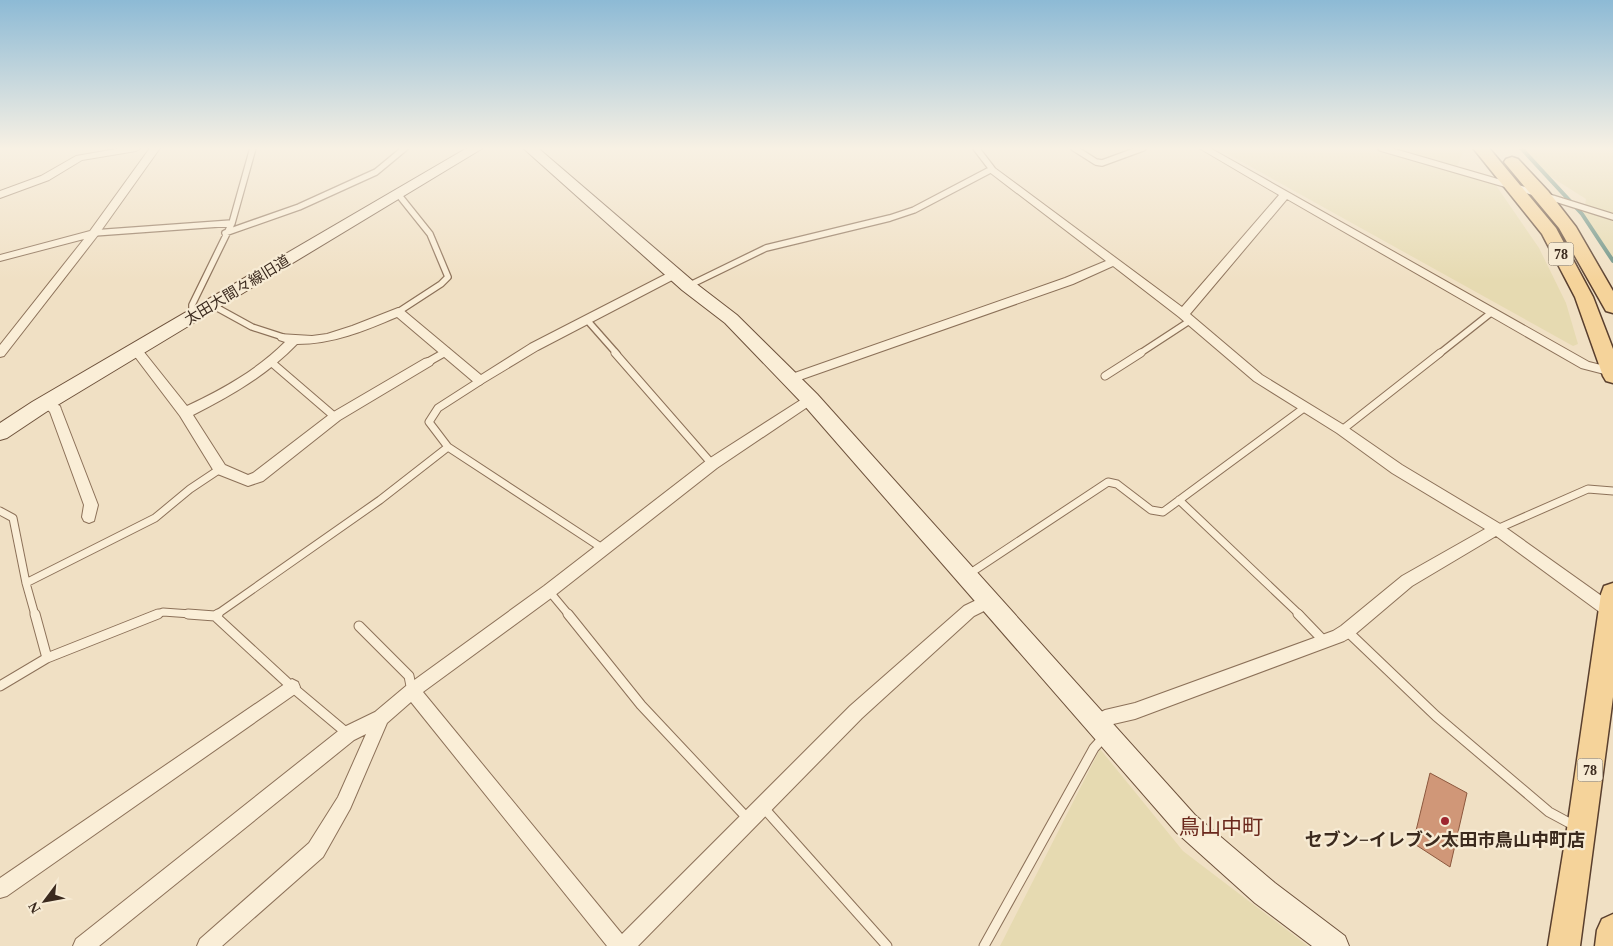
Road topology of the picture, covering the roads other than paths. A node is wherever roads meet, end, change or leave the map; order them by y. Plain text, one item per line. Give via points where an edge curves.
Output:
1 (123, 192) edge
2 (241, 192) edge
3 (332, 192) edge
4 (401, 192) edge
5 (580, 192) edge
6 (948, 192) edge
7 (1022, 192) edge
8 (1279, 192) edge
9 (1519, 192) edge
10 (1533, 192) edge
11 (1539, 192) edge
12 (398, 194) junction
13 (1542, 195) junction
14 (1285, 196) junction
15 (1613, 217) edge
16 (232, 223) junction
17 (94, 233) junction
18 (225, 233) junction
19 (0, 258) edge
20 (1113, 262) junction
21 (674, 274) junction
22 (688, 286) junction
23 (212, 306) junction
24 (1613, 307) edge
25 (398, 312) junction
26 (1492, 312) junction
27 (192, 316) junction
28 (1187, 317) junction
29 (587, 320) junction
30 (289, 339) junction
31 (136, 350) junction
32 (447, 351) junction
33 (0, 353) edge
34 (271, 362) junction
35 (428, 362) joint
36 (1612, 374) edge
37 (1105, 376) dead end
38 (790, 379) junction
39 (480, 381) junction
40 (810, 399) junction
41 (46, 403) junction
42 (1304, 408) junction
43 (185, 413) junction
44 (335, 417) junction
45 (1342, 430) junction
46 (0, 433) edge
47 (448, 447) junction
48 (712, 464) junction
49 (220, 469) junction
50 (1613, 491) edge
51 (1179, 500) junction
52 (0, 511) edge
53 (89, 517) dead end
54 (1497, 529) junction
55 (602, 548) junction
56 (967, 576) junction
57 (26, 583) junction
58 (549, 590) junction
59 (989, 601) junction
60 (1612, 603) edge
61 (215, 616) junction
62 (359, 626) dead end
63 (1347, 631) junction
64 (1324, 640) junction
65 (47, 658) junction
66 (0, 686) edge
67 (292, 687) junction
68 (412, 691) junction
69 (380, 718) junction
70 (1103, 728) junction
71 (348, 734) junction
72 (762, 806) junction
73 (749, 821) junction
74 (1582, 829) junction
75 (0, 889) edge
76 (1613, 930) edge
77 (83, 946) edge
78 (207, 946) edge
79 (620, 946) edge
80 (624, 946) edge
81 (887, 946) edge
82 (984, 946) edge
83 (1335, 946) edge
84 (1564, 946) edge
85 (1611, 946) edge

1 - 17 street
2 - 16 lane
3 - 18 lane
4 - 12 street, 太田大間々線旧道
5 - 21 street
6 - 22 lane via 890,218 766,248
7 - 20 street
8 - 14 street
9 - 36 main road, 78 via 1550,232 1584,298
10 - 13 lane
11 - 13 main road, 78
12 - 23 street, 太田大間々線旧道
12 - 25 lane via 430,234 448,277
13 - 15 lane
13 - 24 main road, 78 via 1567,227
14 - 26 street
14 - 28 street via 1248,236
16 - 17 lane
16 - 18 lane
17 - 19 street
17 - 33 street
18 - 27 lane via 192,305
20 - 28 street
20 - 38 street via 1069,281
21 - 22 street
21 - 29 street
22 - 38 street via 731,319
23 - 27 street, 太田大間々線旧道
23 - 30 lane via 252,327
25 - 30 street via 350,332
25 - 32 street
26 - 36 street via 1585,365
26 - 45 lane
27 - 31 street, 太田大間々線旧道
28 - 37 lane
28 - 42 street via 1258,378
29 - 39 street via 534,347
29 - 48 lane
30 - 34 street
31 - 41 street, 太田大間々線旧道
31 - 43 street
32 - 35 lane
32 - 39 street
34 - 43 street via 230,391
34 - 44 lane
35 - 44 street
38 - 40 street
39 - 47 lane via 438,408 429,422
40 - 48 street
40 - 56 street
41 - 46 street, 太田大間々線旧道
41 - 53 street via 55,409 91,505
42 - 45 street
42 - 51 lane
43 - 49 street
44 - 49 street via 258,477 248,481
45 - 54 street via 1397,469
47 - 55 lane
47 - 61 lane via 380,500
48 - 55 street
49 - 57 lane via 190,488 155,518
50 - 54 lane via 1588,489
51 - 56 lane via 1163,512 1151,510 1117,484 1108,482
51 - 64 lane
52 - 57 lane via 14,518
54 - 60 street
54 - 63 street via 1407,581
55 - 58 street
56 - 59 street
57 - 65 lane
58 - 68 street
58 - 73 lane via 641,704
59 - 70 street
59 - 72 street via 968,611 856,712
60 - 74 main road, 78
61 - 65 lane via 163,612
61 - 67 lane
62 - 68 lane via 409,676
63 - 64 street
63 - 74 lane via 1436,716 1549,812
64 - 70 street via 1135,711 1105,718
65 - 66 lane
67 - 71 lane
67 - 75 street
68 - 69 street
68 - 79 street
69 - 71 street
69 - 78 street via 330,831 316,850
70 - 82 lane via 1100,740
70 - 83 street via 1186,824 1265,893
71 - 77 street
72 - 73 street
72 - 81 lane
73 - 80 street
74 - 84 main road, 78
76 - 85 main road

